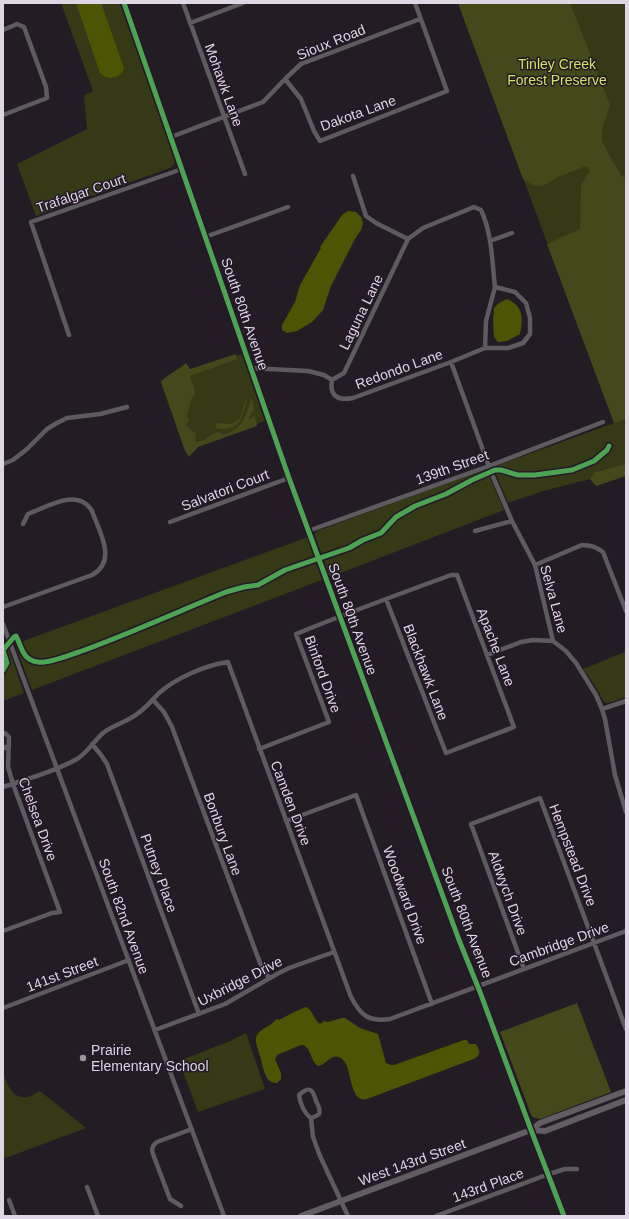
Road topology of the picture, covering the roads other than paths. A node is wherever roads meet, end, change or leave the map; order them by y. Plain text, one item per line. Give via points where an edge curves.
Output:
1 (124, 3) edge
2 (183, 3) edge
3 (243, 3) edge
4 (415, 3) edge
5 (420, 19) junction
6 (190, 23) junction
7 (3, 30) edge
8 (285, 79) junction
9 (3, 115) edge
10 (224, 117) junction
11 (171, 138) junction
12 (182, 169) junction
13 (245, 174) dead end
14 (353, 176) dead end
15 (288, 206) dead end
16 (512, 233) dead end
17 (205, 237) junction
18 (408, 239) junction
19 (490, 241) junction
20 (495, 287) junction
21 (69, 335) dead end
22 (485, 348) junction
23 (451, 362) junction
24 (251, 368) junction
25 (332, 380) junction
26 (126, 407) dead end
27 (603, 422) dead end
28 (3, 464) edge
29 (488, 466) junction
30 (288, 478) junction
31 (512, 521) junction
32 (170, 522) dead end
33 (23, 524) dead end
34 (308, 531) junction
35 (475, 531) dead end
36 (535, 566) junction
37 (457, 575) joint
38 (386, 599) junction
39 (3, 607) edge
40 (626, 611) edge
41 (340, 617) junction
42 (3, 624) edge
43 (552, 641) junction
44 (487, 655) junction
45 (153, 700) junction
46 (626, 701) edge
47 (602, 709) junction
48 (514, 727) joint
49 (4, 734) edge
50 (92, 744) junction
51 (9, 746) junction
52 (3, 748) edge
53 (259, 749) junction
54 (57, 768) junction
55 (13, 784) junction
56 (3, 788) edge
57 (540, 798) joint
58 (626, 812) edge
59 (286, 821) junction
60 (3, 931) edge
61 (626, 931) edge
62 (594, 943) junction
63 (334, 952) junction
64 (129, 960) junction
65 (524, 969) junction
66 (268, 978) junction
67 (478, 986) junction
68 (432, 1004) junction
69 (3, 1008) edge
70 (199, 1014) junction
71 (626, 1029) edge
72 (155, 1030) junction
73 (626, 1091) edge
74 (626, 1100) edge
75 (311, 1118) junction
76 (192, 1129) junction
77 (531, 1130) junction
78 (577, 1169) dead end
79 (549, 1174) junction
80 (87, 1186) dead end
81 (9, 1200) dead end
82 (341, 1201) junction
83 (181, 1206) dead end
84 (15, 1216) edge
85 (98, 1216) edge
86 (224, 1216) edge
87 (301, 1216) edge
88 (348, 1216) edge
89 (436, 1216) edge
90 (564, 1216) edge

1 - 11 street, South 80th Avenue
2 - 6 street, Mohawk Lane
3 - 6 street
4 - 5 street
5 - 8 street, Sioux Road via 301,64
5 - 8 street, Dakota Lane via 447,91 320,141 301,99
6 - 10 street, Mohawk Lane
7 - 9 street via 17,24 24,27 46,86 47,98
8 - 10 street, Sioux Road via 263,102
10 - 11 street, Sioux Road
10 - 13 street, Mohawk Lane
11 - 12 street, South 80th Avenue
12 - 17 street, South 80th Avenue
12 - 21 street, Trafalgar Court via 31,222
14 - 18 street via 366,216
15 - 17 street
16 - 19 street
17 - 24 street, South 80th Avenue
18 - 19 street, Laguna Lane via 423,228 474,207 481,210 485,218
18 - 25 street, Laguna Lane via 344,372
19 - 20 street
20 - 22 street via 486,321
20 - 22 street, Redondo Lane via 515,292 526,303 530,318 530,334 522,343 508,348
22 - 23 street, Redondo Lane
23 - 25 street, Redondo Lane via 344,400 334,394 331,388
23 - 29 street, Selva Lane
24 - 25 street via 308,371 324,374
24 - 30 street, South 80th Avenue
26 - 28 street via 100,414 67,418 47,429 27,449
27 - 29 street, 139th Street
29 - 31 street, Selva Lane
29 - 34 street, 139th Street
30 - 32 street, Salvatori Court
30 - 34 street, South 80th Avenue
31 - 35 street
31 - 36 street, Selva Lane
33 - 39 street via 28,514 63,501 74,499 83,502 92,512 105,546 106,559 92,574
34 - 41 street, South 80th Avenue
36 - 40 street via 582,545 596,547 603,552
36 - 43 street, Selva Lane
37 - 38 street, Binford Drive
37 - 44 street, Apache Lane
38 - 41 street, Binford Drive
38 - 48 street, Blackhawk Lane via 446,753
41 - 53 street, Binford Drive via 296,634 329,722
41 - 67 street, South 80th Avenue
42 - 54 street, South 82nd Avenue
43 - 44 street via 527,641
43 - 47 street, Selva Lane via 566,651 576,663
44 - 48 street, Apache Lane
45 - 50 street via 137,715 107,730
45 - 53 street, Camden Drive via 178,680 219,663 228,662
45 - 66 street, Bonbury Lane via 164,712 172,727 260,963
46 - 47 street
47 - 58 street, Selva Lane via 615,775
49 - 51 street, Chelsea Drive via 9,737
50 - 54 street via 79,758
50 - 70 street, Putney Place via 106,764
51 - 52 street
51 - 55 street, Chelsea Drive via 8,767
53 - 59 street, Camden Drive
54 - 55 street
54 - 64 street, South 82nd Avenue
55 - 56 street
55 - 60 street, Chelsea Drive via 60,912
57 - 62 street, Hempstead Drive
57 - 65 street, Aldwych Drive via 471,824
59 - 63 street, Camden Drive
59 - 68 street, Woodward Drive via 356,795
61 - 62 street, Cambridge Drive
62 - 65 street, Cambridge Drive
62 - 71 street, Hempstead Drive
63 - 66 street, Uxbridge Drive
63 - 68 street, Cambridge Drive via 351,997 365,1016 379,1020 390,1019
64 - 69 street, 141st Street
64 - 72 street, South 82nd Avenue
65 - 67 street, Cambridge Drive
66 - 70 street, Uxbridge Drive via 225,1004
67 - 68 street, Cambridge Drive
67 - 77 street, South 80th Avenue
70 - 72 street, Uxbridge Drive
72 - 76 street, South 82nd Avenue
73 - 77 main road, West 143rd Street via 540,1123
74 - 77 main road, West 143rd Street via 545,1131
75 - 75 street via 306,1114 299,1095 308,1090 314,1094 320,1110
75 - 82 street via 313,1137 319,1155
76 - 83 street via 157,1142 152,1149 170,1199
76 - 86 street, South 82nd Avenue
77 - 79 street, South 80th Avenue
77 - 82 main road, West 143rd Street
78 - 79 street, 143rd Place via 565,1169
79 - 89 street, 143rd Place
79 - 90 street, South 80th Avenue
80 - 85 street
81 - 84 street
82 - 87 main road, West 143rd Street
82 - 88 street

